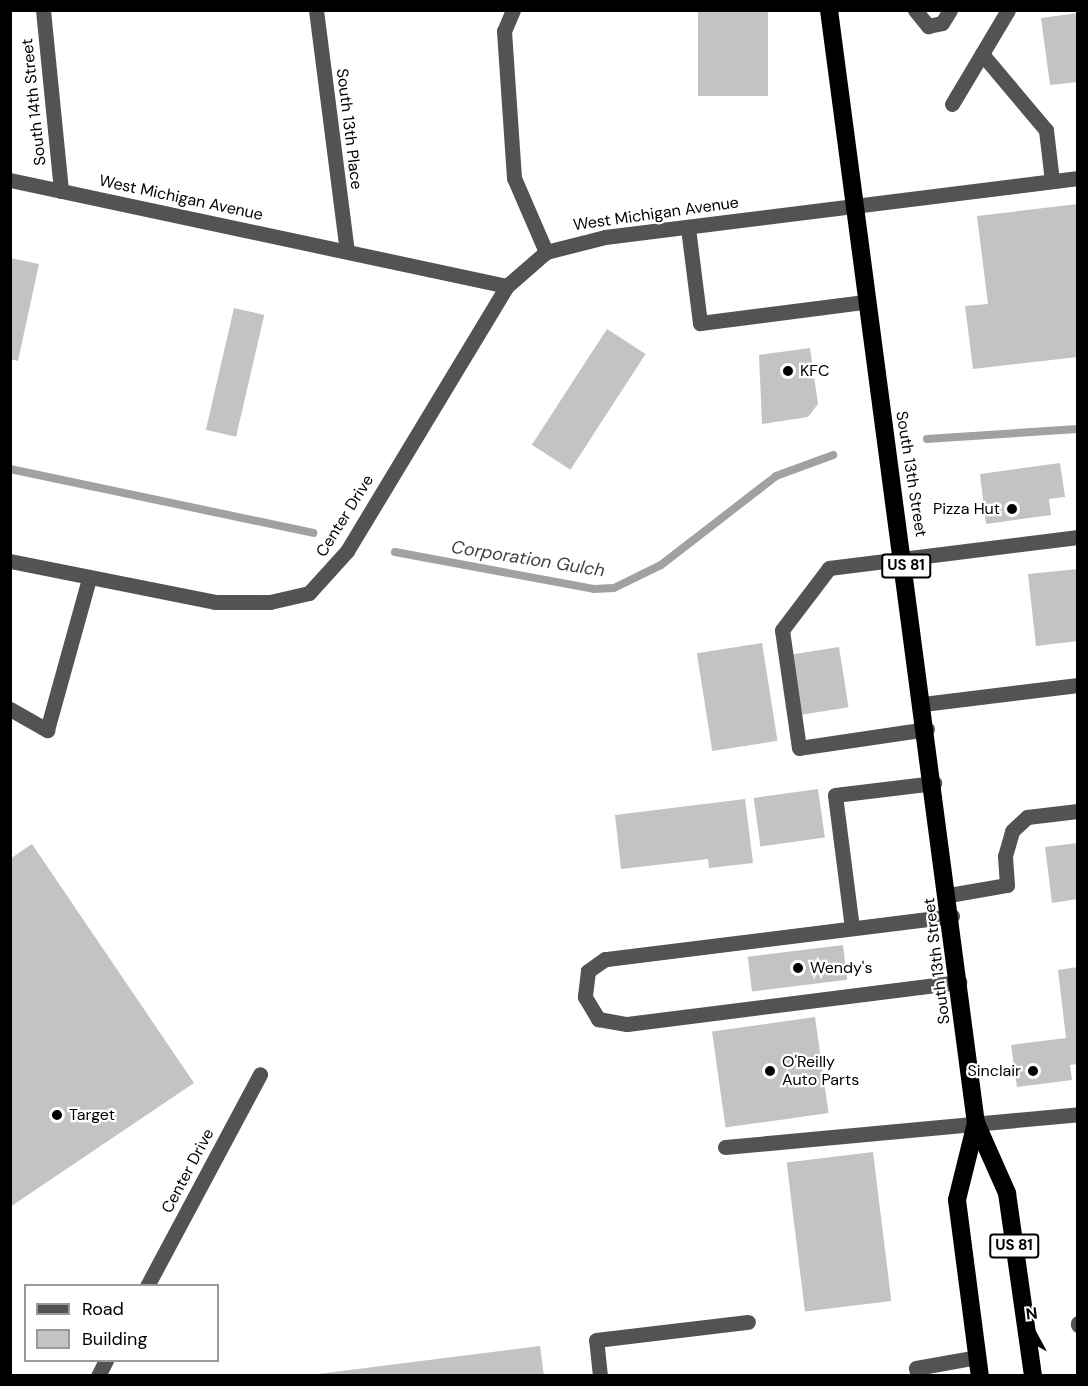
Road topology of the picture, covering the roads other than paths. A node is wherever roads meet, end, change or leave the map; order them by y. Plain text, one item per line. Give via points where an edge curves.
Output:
1 (43, 10) edge
2 (316, 10) edge
3 (513, 10) edge
4 (829, 10) edge
5 (915, 10) edge
6 (950, 10) edge
7 (1008, 10) edge
8 (982, 54) junction
9 (952, 104) dead end
10 (1077, 178) edge
11 (10, 180) edge
12 (1052, 181) junction
13 (61, 191) junction
14 (854, 207) junction
15 (688, 228) junction
16 (347, 251) junction
17 (546, 252) junction
18 (507, 286) junction
19 (865, 302) junction
20 (1077, 537) edge
21 (905, 558) junction
22 (10, 561) edge
23 (89, 579) junction
24 (1077, 685) edge
25 (923, 704) junction
26 (10, 709) edge
27 (927, 729) junction
28 (934, 783) junction
29 (1077, 811) edge
30 (949, 895) junction
31 (952, 916) junction
32 (852, 928) junction
33 (959, 982) junction
34 (260, 1074) dead end
35 (1077, 1114) edge
36 (976, 1123) junction
37 (1077, 1130) edge
38 (725, 1147) dead end
39 (148, 1284) edge
40 (748, 1322) dead end
41 (105, 1362) edge
42 (979, 1366) edge
43 (917, 1372) edge
44 (98, 1376) edge
45 (600, 1376) edge
46 (1033, 1376) edge

1 - 13 street, South 14th Street
2 - 16 street, South 13th Place
3 - 17 street via 504,31 514,178
4 - 14 highway, South 13th Street / US 81
5 - 6 street via 928,26 942,23
7 - 8 street
8 - 9 street
8 - 12 street via 1046,130
10 - 12 street, West Michigan Avenue
11 - 13 street, West Michigan Avenue
12 - 14 street, West Michigan Avenue
13 - 16 street, West Michigan Avenue
14 - 15 street, West Michigan Avenue
14 - 19 highway, South 13th Street / US 81
15 - 17 street, West Michigan Avenue via 576,241
15 - 19 street via 700,323
16 - 18 street, West Michigan Avenue
17 - 18 street, West Michigan Avenue
18 - 23 street, Center Drive via 347,551 309,593 270,602 215,602
19 - 21 highway, South 13th Street / US 81
20 - 21 street
21 - 25 highway, South 13th Street / US 81
21 - 27 street via 829,568 782,630 799,748
22 - 23 street, Center Drive
23 - 26 street via 47,730
24 - 25 street
25 - 27 highway, South 13th Street / US 81
27 - 28 highway, South 13th Street / US 81
28 - 30 highway, South 13th Street / US 81
28 - 32 street via 835,795
29 - 30 street via 1027,817 1012,831 1005,856 1007,885
30 - 31 highway, South 13th Street / US 81
31 - 32 street
31 - 33 highway, South 13th Street / US 81
32 - 33 street via 605,959 588,971 585,997 598,1019 627,1024
33 - 36 highway, South 13th Street / US 81
34 - 39 street, Center Drive
35 - 36 street
35 - 37 street
36 - 38 street
36 - 42 highway, South 13th Street / US 81 via 957,1200
36 - 46 highway, South 13th Street / US 81 via 1006,1193
40 - 45 street via 596,1340
41 - 44 street
42 - 43 street

